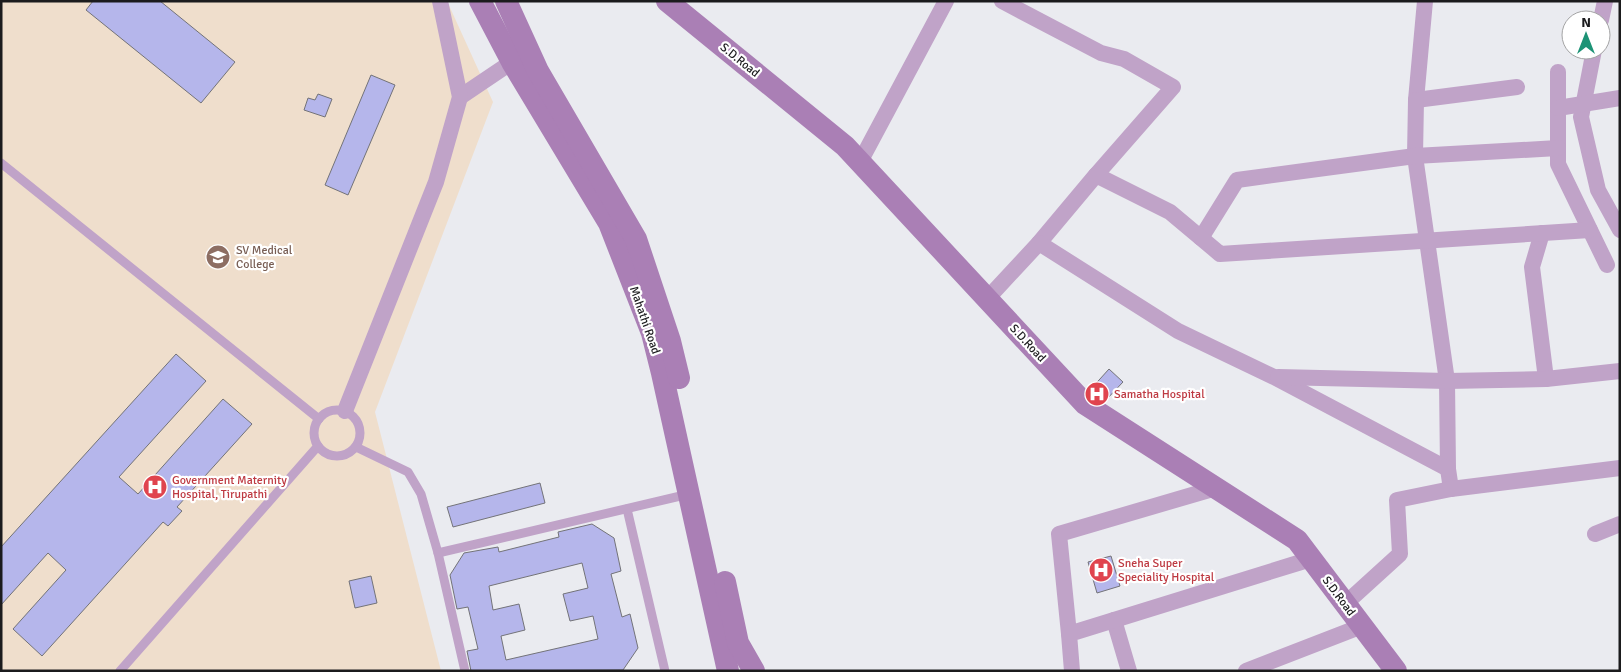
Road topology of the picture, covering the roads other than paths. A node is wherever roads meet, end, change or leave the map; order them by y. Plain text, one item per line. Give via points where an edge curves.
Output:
1 (440, 1) edge
2 (480, 1) edge
3 (506, 1) edge
4 (667, 1) edge
5 (946, 1) edge
6 (1002, 1) edge
7 (1426, 1) edge
8 (1592, 60) edge
9 (512, 62) junction
10 (1558, 72) dead end
11 (1516, 87) dead end
12 (460, 97) junction
13 (1620, 98) edge
14 (1416, 100) junction
15 (1583, 104) junction
16 (1558, 108) junction
17 (1558, 148) junction
18 (1414, 156) junction
19 (860, 162) junction
20 (1, 164) edge
21 (1096, 175) junction
22 (1590, 230) junction
23 (1620, 230) edge
24 (1542, 233) junction
25 (1201, 238) junction
26 (1427, 241) junction
27 (1039, 243) junction
28 (1607, 265) dead end
29 (987, 299) junction
30 (663, 343) junction
31 (1620, 371) edge
32 (1274, 376) junction
33 (1546, 379) junction
34 (1448, 381) junction
35 (345, 411) junction
36 (319, 418) junction
37 (318, 446) junction
38 (356, 447) junction
39 (1620, 468) edge
40 (1448, 469) junction
41 (1216, 488) junction
42 (1451, 489) junction
43 (689, 494) junction
44 (627, 509) junction
45 (1620, 524) edge
46 (1595, 534) dead end
47 (438, 553) junction
48 (1311, 559) junction
49 (1346, 604) junction
50 (1114, 620) junction
51 (1362, 626) junction
52 (1070, 634) junction
53 (120, 671) edge
54 (465, 671) edge
55 (665, 671) edge
56 (728, 671) edge
57 (754, 671) edge
58 (1072, 671) edge
59 (1129, 671) edge
60 (1246, 671) edge
61 (1396, 671) edge

1 - 12 street
2 - 9 street, Mahathi Road
3 - 30 street, Mahathi Road via 538,71 636,239
4 - 19 street, S.D.Road via 845,146
5 - 19 street
6 - 21 street via 1101,52 1124,59 1173,87
7 - 14 street
8 - 15 street
9 - 12 street
9 - 30 street, Mahathi Road via 609,223 652,333
10 - 16 street
11 - 14 street
12 - 35 street via 436,182
13 - 15 street
14 - 18 street
15 - 16 street
15 - 23 street via 1581,117 1598,190
16 - 17 street
17 - 18 street
17 - 22 street via 1558,164
18 - 25 street via 1237,180
18 - 26 street
19 - 29 street, S.D.Road
20 - 36 lane
21 - 25 street via 1170,212
21 - 27 street
22 - 24 street
22 - 28 street
24 - 26 street
24 - 33 street via 1532,267
25 - 26 street via 1220,254
26 - 34 street
27 - 29 street
27 - 32 street via 1178,331
29 - 41 street, S.D.Road via 1085,404
30 - 43 street, Mahathi Road
30 - 57 street, Mahathi Road via 738,643
31 - 33 street
32 - 34 street
32 - 40 street
33 - 34 street
34 - 40 street
35 - 36 lane via 330,410
35 - 38 lane via 359,426
36 - 37 lane via 314,432
37 - 38 lane via 336,456
37 - 53 lane
38 - 47 lane via 408,472 422,494
39 - 42 street
40 - 42 street
41 - 48 street, S.D.Road via 1297,540
41 - 52 street via 1059,534
42 - 49 street via 1397,500 1400,554
43 - 44 lane
43 - 56 street, Mahathi Road
44 - 47 lane
44 - 55 lane
45 - 46 street
47 - 54 lane
48 - 49 street, S.D.Road
48 - 50 street
49 - 51 street, S.D.Road
50 - 52 street
50 - 59 street
51 - 60 street
51 - 61 street, S.D.Road
52 - 58 street

